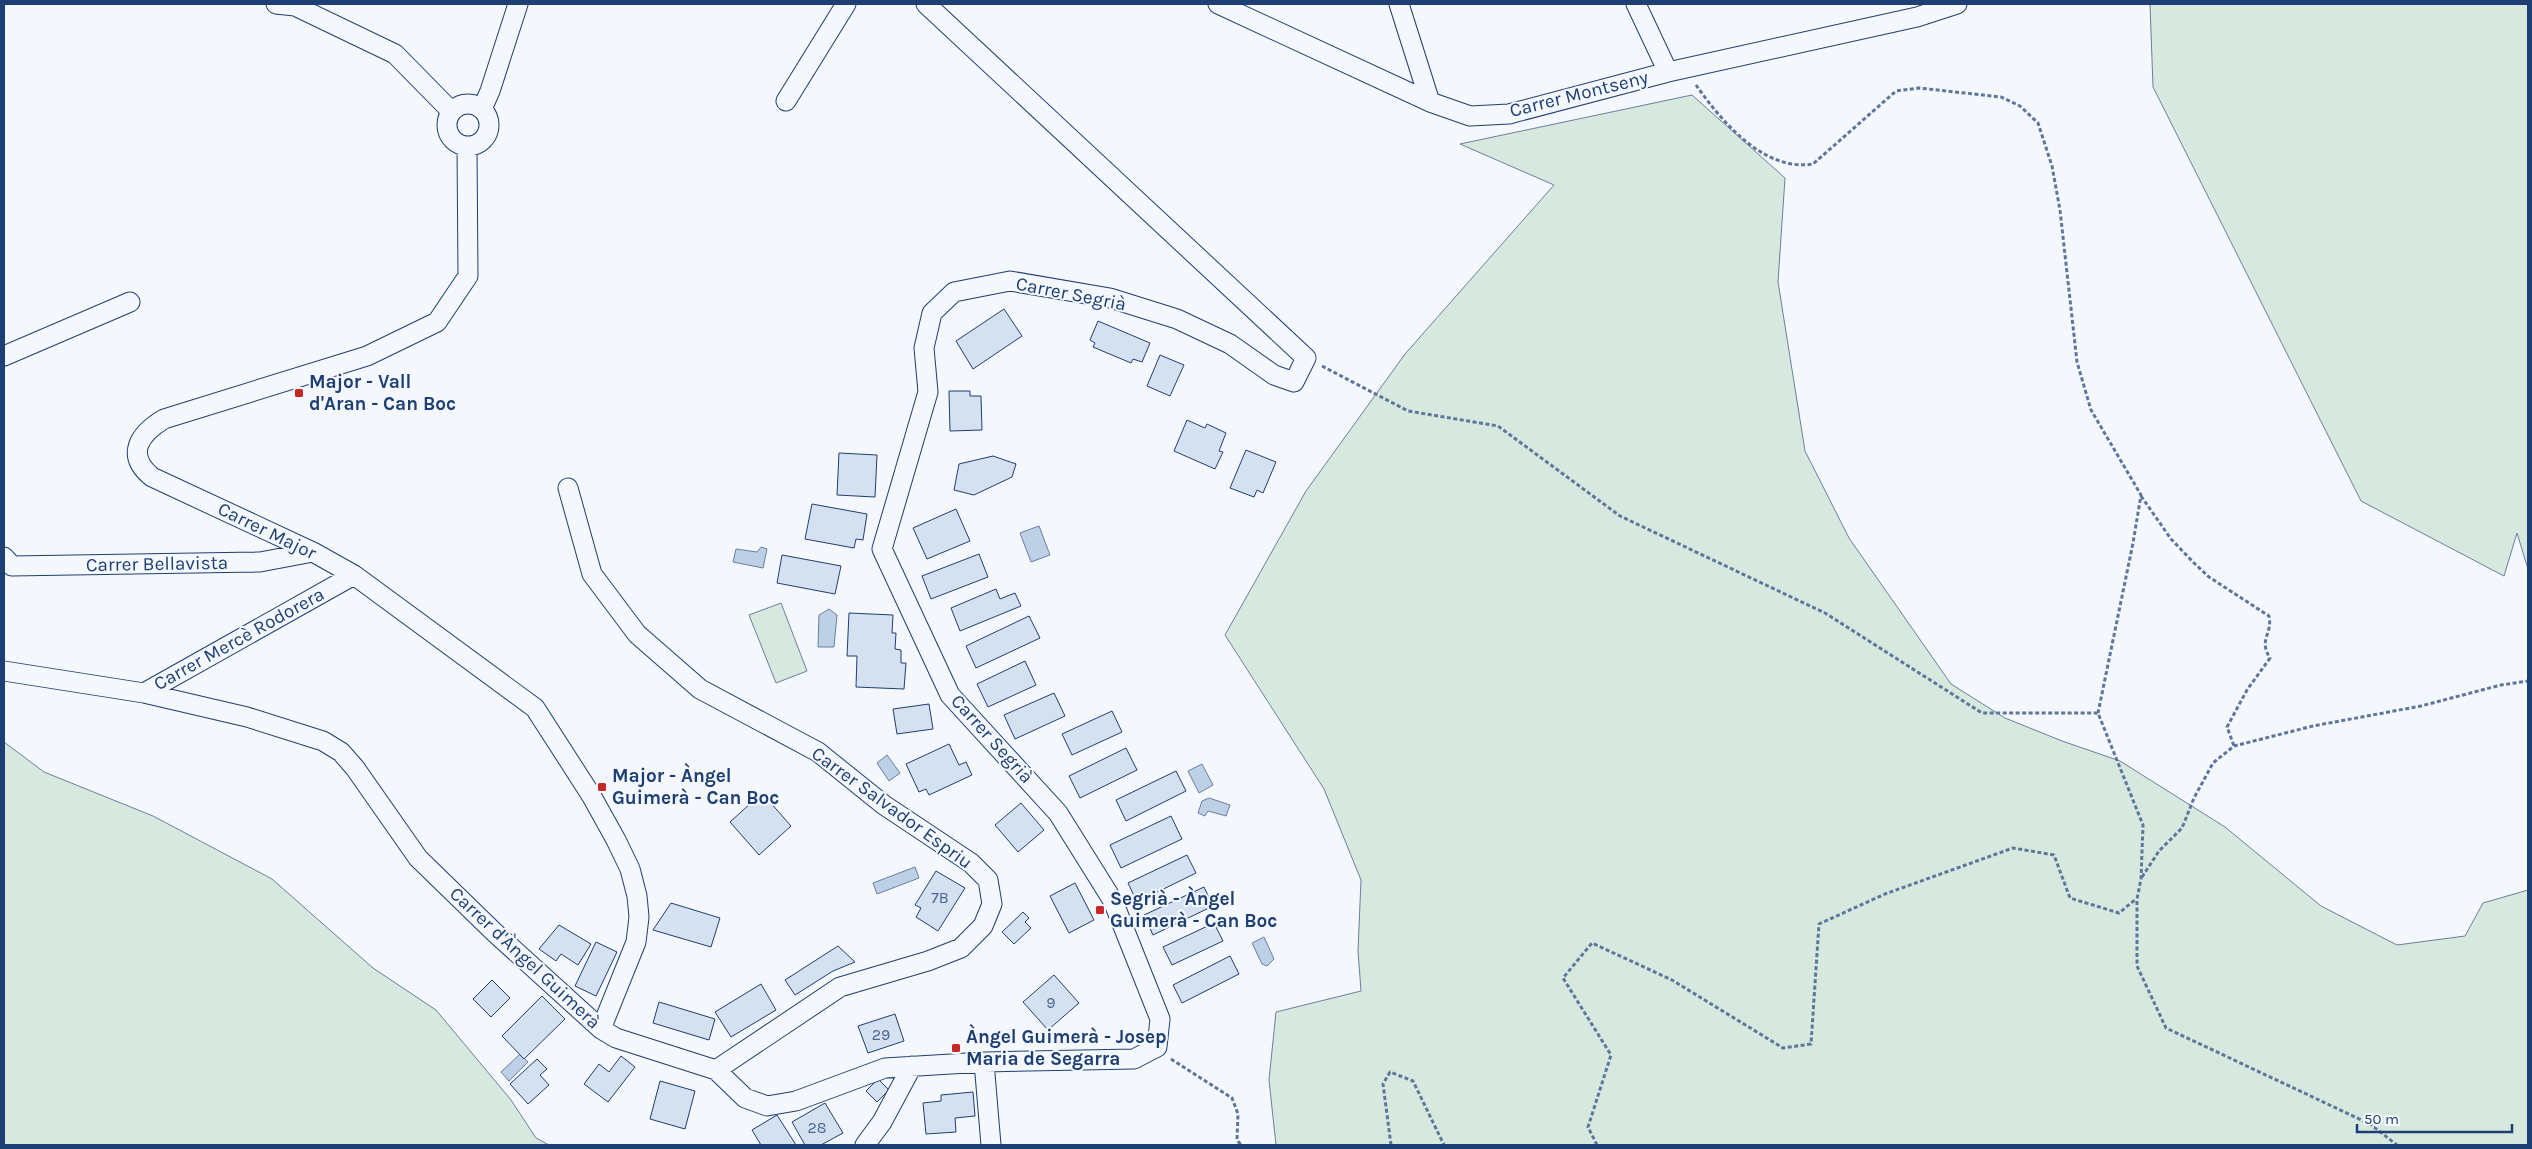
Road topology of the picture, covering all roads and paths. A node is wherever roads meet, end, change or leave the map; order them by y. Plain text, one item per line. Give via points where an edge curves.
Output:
1 (276, 4) edge
2 (518, 4) edge
3 (846, 4) edge
4 (926, 4) edge
5 (1218, 4) edge
6 (1399, 4) edge
7 (1636, 4) edge
8 (1957, 4) edge
9 (1913, 10) edge
10 (1676, 70) junction
11 (786, 101) dead end
12 (1430, 102) junction
13 (482, 109) junction
14 (451, 112) junction
15 (467, 146) junction
16 (130, 302) dead end
17 (4, 356) edge
18 (1306, 358) junction
19 (568, 488) dead end
20 (2140, 495) junction
21 (313, 552) junction
22 (4, 557) edge
23 (354, 575) junction
24 (4, 671) edge
25 (2528, 681) edge
26 (144, 693) junction
27 (2098, 713) junction
28 (2234, 746) junction
29 (2141, 879) junction
30 (2137, 899) junction
31 (601, 1029) junction
32 (1157, 1047) junction
33 (984, 1062) junction
34 (912, 1066) junction
35 (716, 1070) junction
36 (865, 1145) edge
37 (991, 1145) edge
38 (1241, 1145) edge
39 (1391, 1145) edge
40 (1444, 1145) edge
41 (1597, 1145) edge
42 (2397, 1145) edge

1 - 14 street via 295,6 395,54
2 - 13 street
3 - 11 street
4 - 18 street
5 - 12 street, Carrer Montseny
6 - 12 street
7 - 10 street
8 - 9 street, Carrer Montseny
9 - 10 street, Carrer Montseny
10 - 12 street, Carrer Montseny via 1509,114 1470,116
10 - 20 path via 1746,141 1765,155 1784,164 1798,166 1813,164 1896,92 1908,88 2001,97 2020,106 2038,123 2052,166 2077,362 2090,410
13 - 14 street via 475,104 465,104
13 - 15 street via 489,121 488,133 480,142
14 - 15 street via 446,123 448,133 456,142
15 - 21 street, Carrer Major via 468,276 437,322 367,356 164,419 142,436 137,448 142,469 152,477
16 - 17 street
18 - 27 path via 1408,411 1498,426 1620,516 1824,613 1982,713
18 - 32 street, Carrer Segrià via 1294,382 1274,375 1230,344 1178,319 1110,298 1010,281 954,292 932,313 924,348 928,392 882,550 950,695 1058,814 1113,901 1160,1018
19 - 35 street, Carrer Salvador Espriu via 592,574 637,634 700,689 818,752 884,805 971,863 988,880 992,904 983,926 961,948 840,987
20 - 27 path
20 - 28 path via 2171,539 2194,563 2209,577 2269,616 2271,624 2264,649 2270,658 2247,690 2227,727
21 - 22 street, Carrer Bellavista via 260,562 12,566
21 - 23 street, Carrer Major
23 - 26 street, Carrer Mercè Rodorera
23 - 31 street, Carrer Major via 535,708 604,818 630,869 638,896 639,917 636,942
24 - 26 street, Carrer Mercè Rodorera
25 - 28 path
26 - 31 street, Carrer d'Àngel Guimerà via 247,717 323,741 341,752 418,858
27 - 29 path via 2143,825
28 - 29 path via 2213,763 2182,828 2160,851
29 - 30 path
30 - 41 path via 2119,913 2070,898 2054,856 2013,848 1885,894 1819,924 1811,1044 1782,1048 1672,980 1592,943 1563,978 1611,1055 1588,1127
30 - 42 path via 2137,966 2166,1028 2370,1124
31 - 35 street, Carrer d'Àngel Guimerà via 616,1038
32 - 33 street, Carrer d'Àngel Guimerà via 1134,1059
32 - 38 path via 1179,1066 1232,1098 1238,1114 1237,1140
33 - 34 street, Carrer d'Àngel Guimerà
33 - 37 street
34 - 35 street, Carrer d'Àngel Guimerà via 885,1068 796,1101 767,1106 746,1098
34 - 36 street via 882,1122
39 - 40 path via 1383,1084 1390,1072 1412,1081

